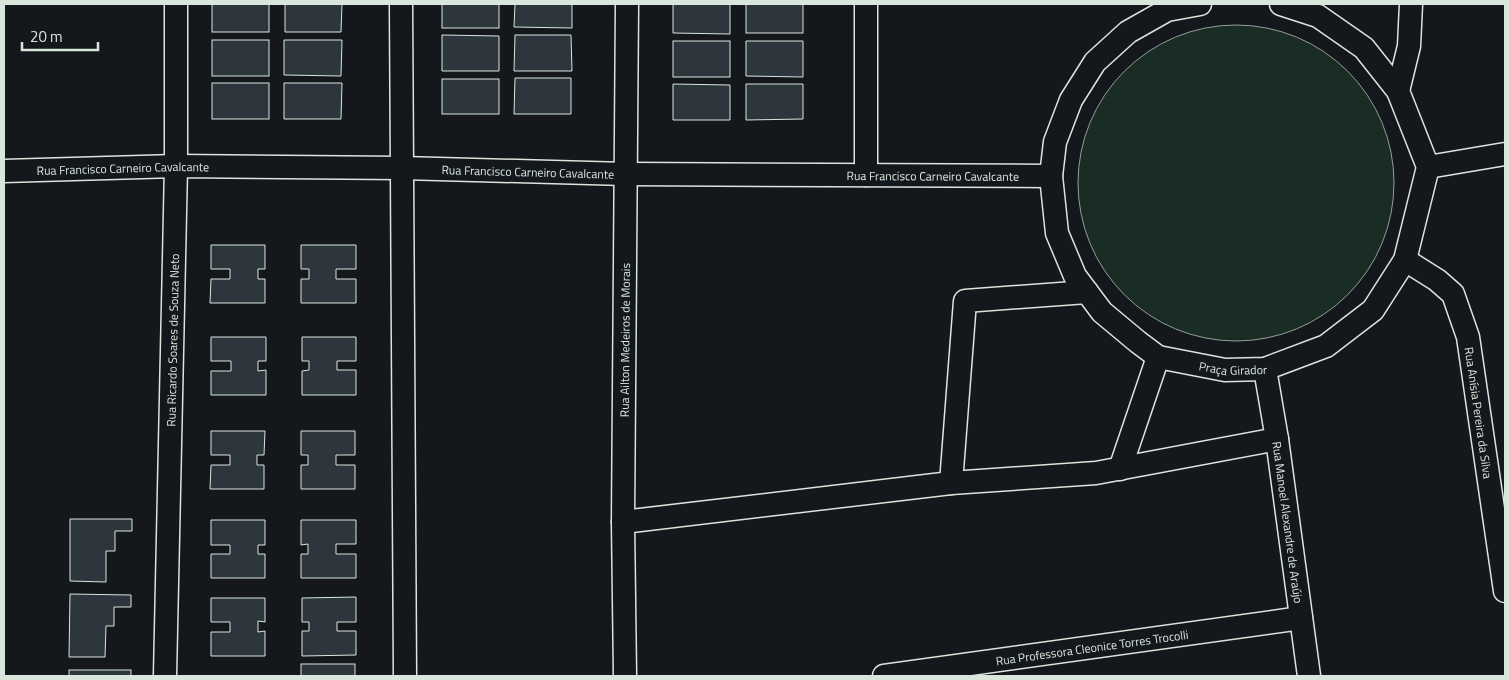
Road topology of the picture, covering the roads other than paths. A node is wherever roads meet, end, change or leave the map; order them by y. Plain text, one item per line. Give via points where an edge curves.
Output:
1 (176, 4) edge
2 (401, 4) edge
3 (627, 4) edge
4 (866, 4) edge
5 (1200, 4) edge
6 (1280, 4) edge
7 (1412, 4) edge
8 (1398, 91) junction
9 (1505, 154) edge
10 (176, 166) junction
11 (402, 168) junction
12 (1428, 168) junction
13 (4, 171) edge
14 (626, 174) junction
15 (866, 175) junction
16 (1051, 176) junction
17 (1406, 260) junction
18 (1088, 292) junction
19 (1158, 356) junction
20 (1266, 369) junction
21 (1277, 439) junction
22 (1120, 469) junction
23 (951, 483) junction
24 (623, 522) junction
25 (1505, 592) edge
26 (1301, 618) junction
27 (165, 676) edge
28 (405, 676) edge
29 (625, 676) edge
30 (884, 676) edge
31 (1309, 676) edge

1 - 10 street, Rua Ricardo Soares de Souza Neto
2 - 11 street
3 - 14 street, Rua Ailton Medeiros de Morais
4 - 15 street
5 - 16 street, Praça Girador via 1167,10 1128,32 1095,62 1071,100 1055,142
6 - 8 street via 1318,16 1364,48
7 - 8 street via 1410,46
8 - 12 street
9 - 12 street
10 - 11 street, Rua Francisco Carneiro Cavalcante
10 - 13 street, Rua Francisco Carneiro Cavalcante
10 - 27 street, Rua Ricardo Soares de Souza Neto
11 - 14 street, Rua Francisco Carneiro Cavalcante
11 - 28 street
12 - 17 street, Praça Girador
14 - 15 street, Rua Francisco Carneiro Cavalcante
14 - 24 street, Rua Ailton Medeiros de Morais
15 - 16 street, Rua Francisco Carneiro Cavalcante
16 - 18 street, Praça Girador via 1057,232 1075,276
17 - 20 street, Praça Girador via 1373,310 1326,346
17 - 25 street, Rua Anísia Pereira da Silva via 1453,294 1468,337
18 - 19 street, Praça Girador via 1102,312
18 - 23 street via 965,300
19 - 20 street, Praça Girador via 1225,370
19 - 22 street
20 - 21 street, Rua Manoel Alexandre de Araújo
21 - 22 street
21 - 26 street, Rua Manoel Alexandre de Araújo
22 - 23 street
23 - 24 street
24 - 29 street, Rua Ailton Medeiros de Morais
26 - 30 street, Rua Professora Cleonice Torres Trocolli
26 - 31 street, Rua Manoel Alexandre de Araújo

